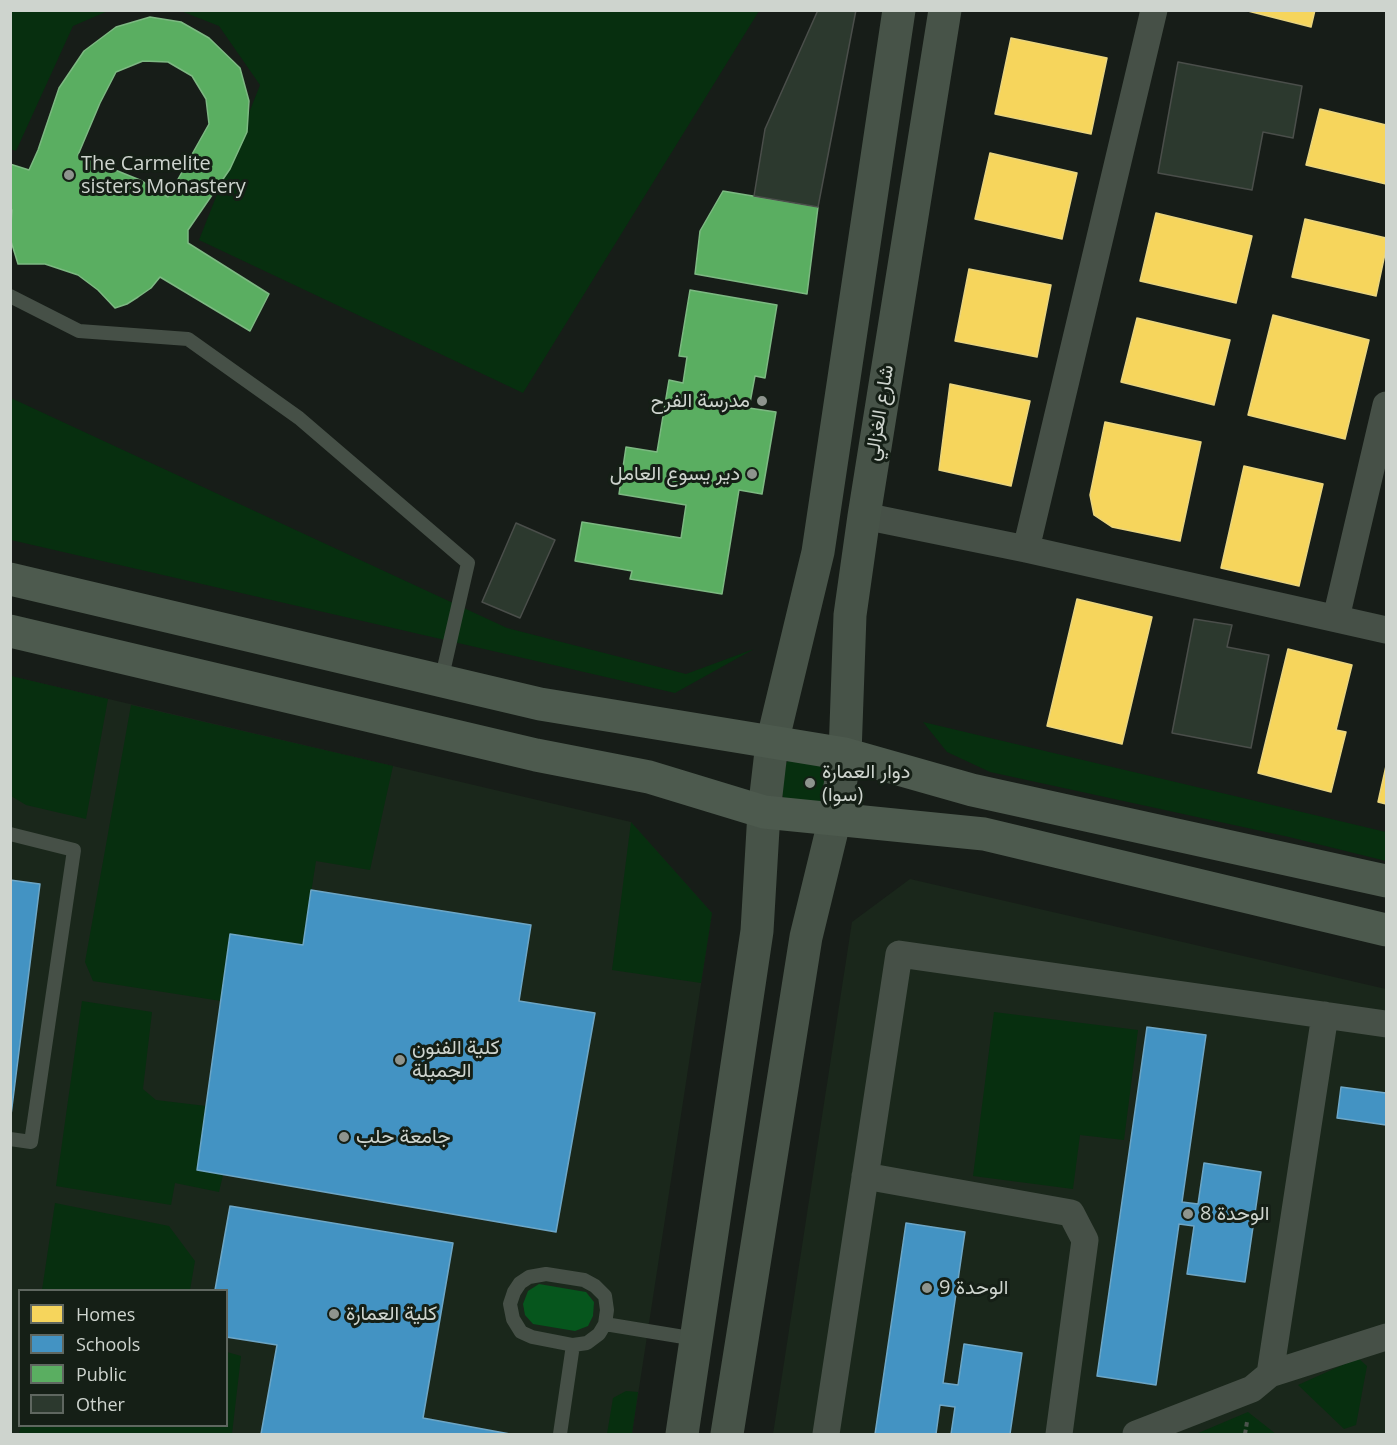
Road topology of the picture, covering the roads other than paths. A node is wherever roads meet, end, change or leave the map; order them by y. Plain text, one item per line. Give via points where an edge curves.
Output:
1 (899, 10) edge
2 (945, 10) edge
3 (1154, 10) edge
4 (10, 296) edge
5 (1386, 405) edge
6 (864, 516) junction
7 (1026, 549) junction
8 (10, 579) edge
9 (1336, 618) junction
10 (1386, 630) edge
11 (10, 631) edge
12 (441, 681) junction
13 (772, 743) junction
14 (844, 754) junction
15 (764, 812) junction
16 (835, 818) junction
17 (10, 834) edge
18 (1386, 880) edge
19 (1386, 930) edge
20 (1325, 1015) junction
21 (1386, 1024) edge
22 (10, 1139) edge
23 (865, 1176) junction
24 (605, 1323) junction
25 (1386, 1337) edge
26 (696, 1339) junction
27 (573, 1345) junction
28 (1270, 1374) junction
29 (560, 1434) edge
30 (682, 1434) edge
31 (727, 1434) edge
32 (826, 1434) edge
33 (1059, 1434) edge
34 (1136, 1434) edge

1 - 13 main road, شارع الغزالي via 818,552
2 - 6 main road, شارع الغزالي
3 - 7 street
4 - 12 lane via 79,331 188,339 299,418 468,563
5 - 9 street
6 - 7 street
6 - 14 main road, شارع الغزالي via 850,615
7 - 9 street
8 - 12 main road
9 - 10 street
11 - 15 main road via 536,755 649,777
12 - 13 main road via 540,704
13 - 14 main road
13 - 15 main road, شارع الغزالي
14 - 16 main road, شارع الغزالي
14 - 18 main road via 972,790
15 - 16 main road
15 - 26 main road, شارع الغزالي via 758,931
16 - 19 main road via 984,834
16 - 31 main road, شارع الغزالي via 806,937
17 - 22 lane via 74,850 31,1142
20 - 21 street
20 - 23 street via 899,954
20 - 28 street
23 - 32 street
23 - 33 street via 1071,1213 1085,1240
24 - 26 lane
24 - 27 lane via 587,1342
24 - 27 lane via 605,1296 584,1280 546,1274 520,1283 510,1304 521,1332
25 - 28 street
26 - 30 main road, شارع الغزالي
27 - 29 lane
28 - 34 street via 1252,1389

